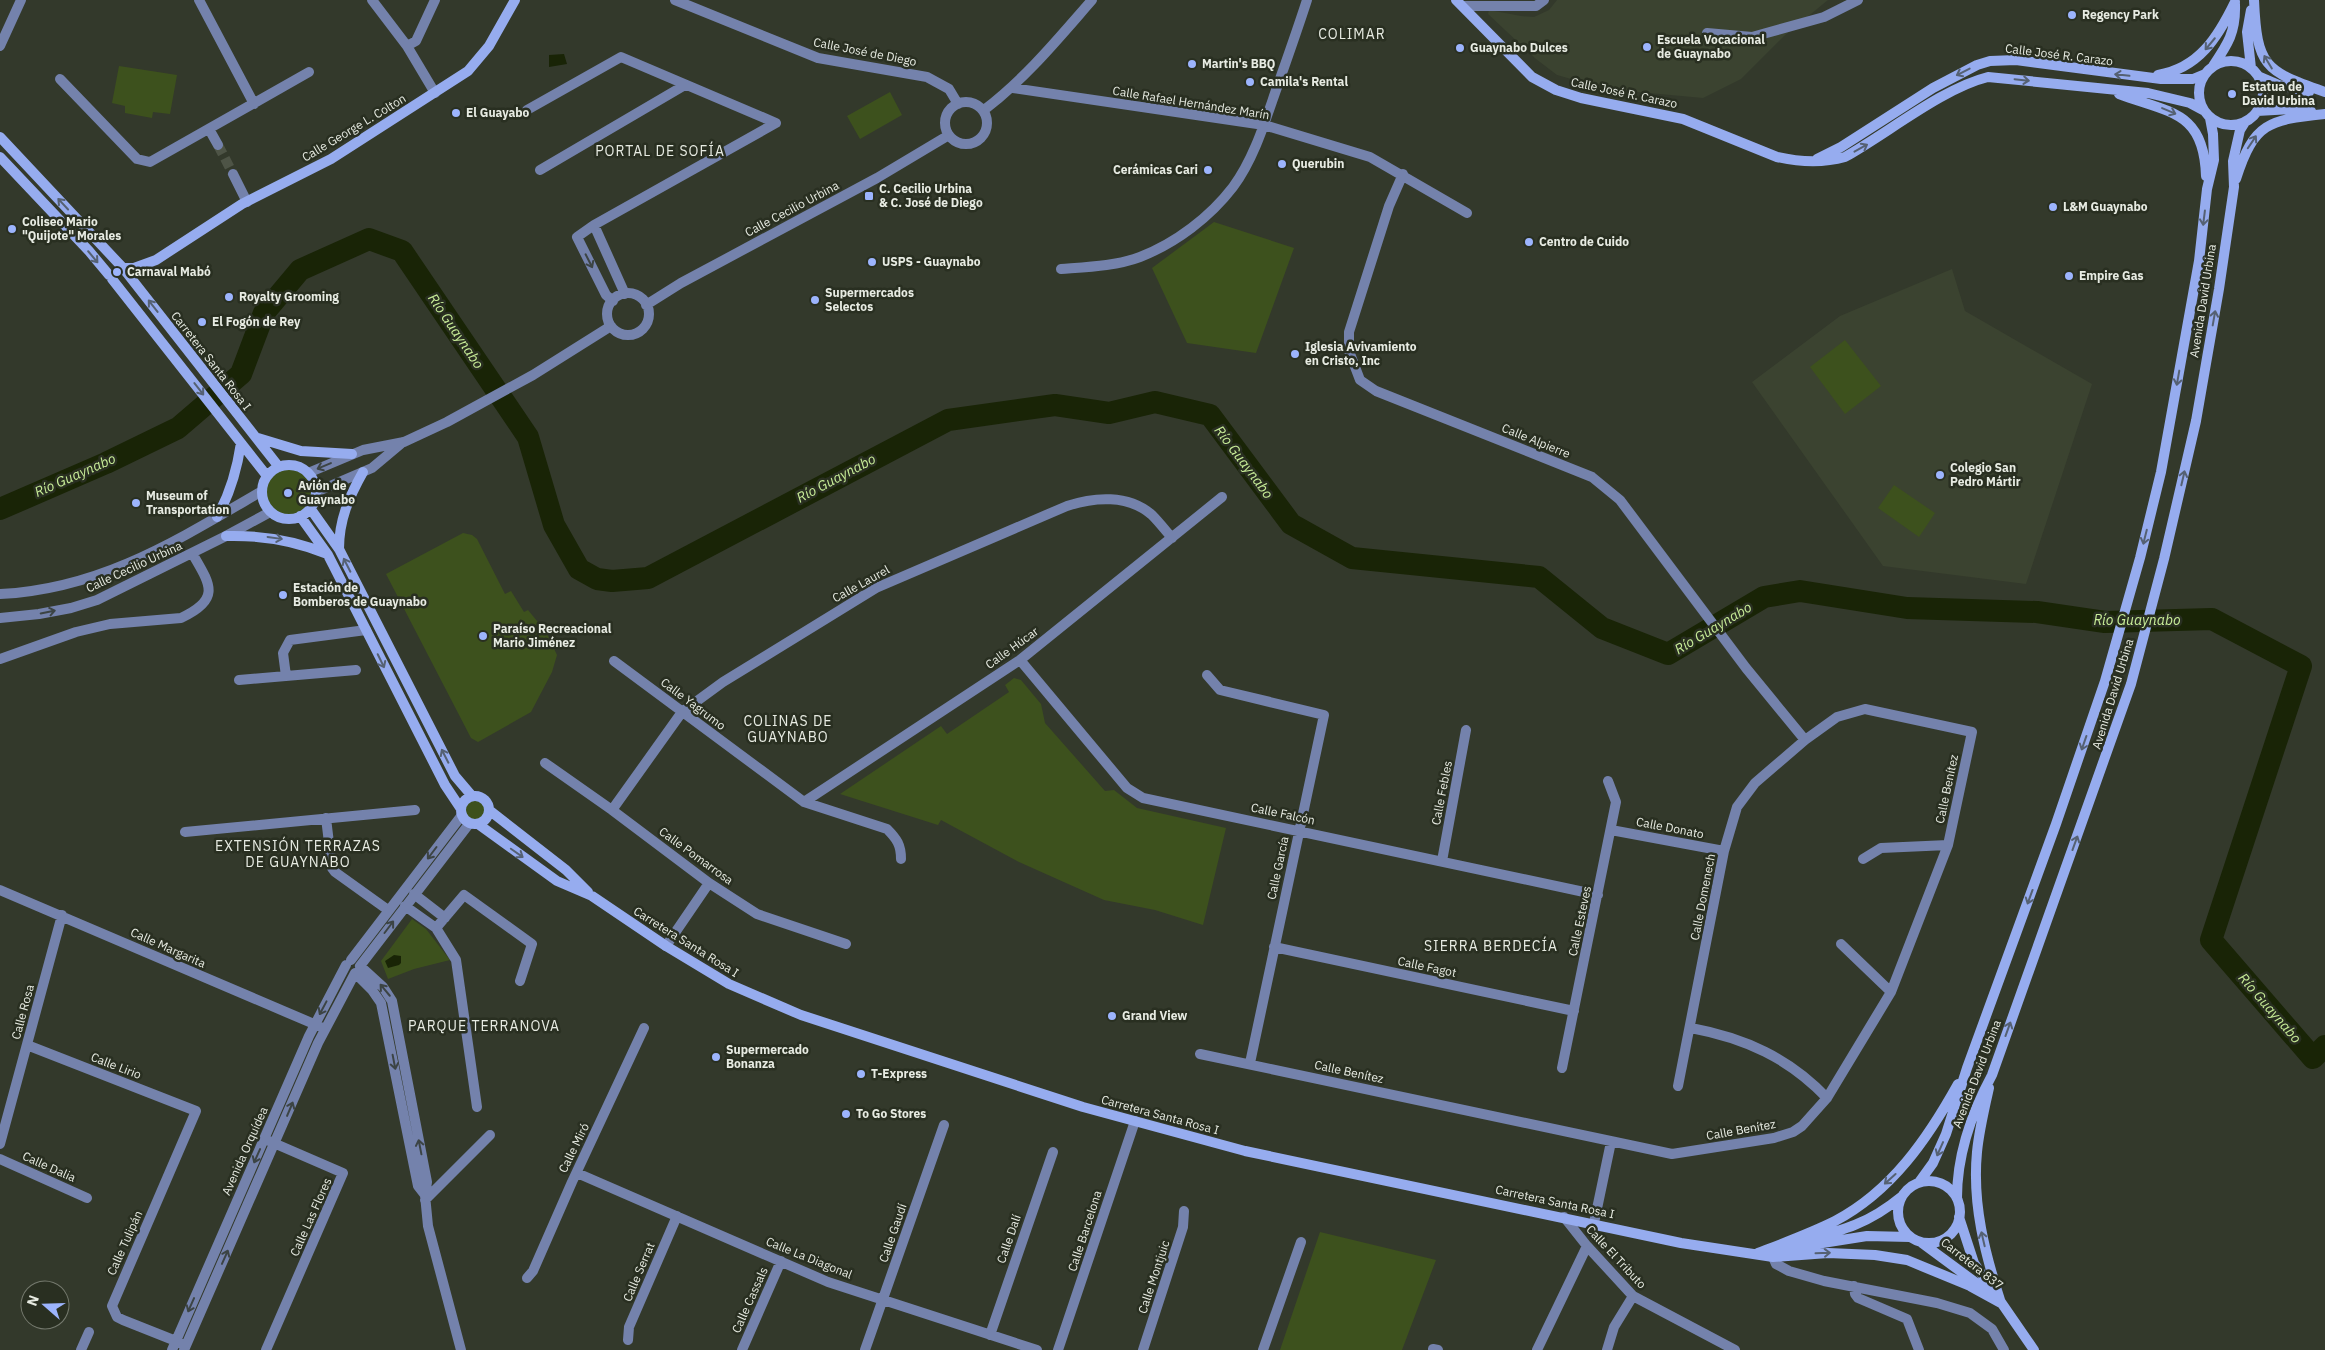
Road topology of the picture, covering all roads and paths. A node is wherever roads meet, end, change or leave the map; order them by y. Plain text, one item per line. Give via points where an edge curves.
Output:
1 (21, 0) edge
2 (199, 0) edge
3 (372, 0) edge
4 (435, 0) edge
5 (515, 0) edge
6 (675, 0) edge
7 (1092, 0) edge
8 (1308, 0) edge
9 (1544, 0) edge
10 (1858, 0) edge
11 (2254, 0) edge
12 (2235, 1) edge
13 (689, 3) edge
14 (1460, 3) edge
15 (1707, 33) dead end
16 (0, 46) edge
17 (407, 46) junction
18 (2208, 71) junction
19 (310, 72) dead end
20 (2255, 72) junction
21 (2143, 77) junction
22 (60, 79) dead end
23 (685, 85) junction
24 (1013, 88) junction
25 (2107, 90) junction
26 (435, 93) junction
27 (2325, 93) edge
28 (254, 104) junction
29 (958, 104) junction
30 (527, 110) dead end
31 (984, 110) junction
32 (2257, 112) junction
33 (2325, 113) edge
34 (2207, 114) junction
35 (2245, 122) junction
36 (1264, 126) junction
37 (210, 129) junction
38 (949, 135) junction
39 (0, 137) edge
40 (218, 145) tunnel mouth
41 (0, 157) edge
42 (1815, 160) junction
43 (540, 170) dead end
44 (233, 174) tunnel mouth
45 (1403, 174) junction
46 (2234, 187) junction
47 (2207, 189) junction
48 (247, 202) junction
49 (1467, 213) dead end
50 (594, 225) junction
51 (122, 268) junction
52 (1061, 269) dead end
53 (111, 277) junction
54 (624, 294) junction
55 (613, 301) junction
56 (646, 305) junction
57 (611, 326) junction
58 (257, 438) junction
59 (404, 442) junction
60 (241, 443) junction
61 (352, 454) junction
62 (279, 467) junction
63 (363, 472) junction
64 (308, 473) junction
65 (267, 476) junction
66 (262, 492) junction
67 (316, 492) junction
68 (1222, 498) dead end
69 (310, 508) junction
70 (270, 512) junction
71 (300, 516) junction
72 (217, 518) junction
73 (226, 536) junction
74 (1172, 538) junction
75 (339, 549) junction
76 (192, 554) junction
77 (328, 554) junction
78 (0, 594) edge
79 (0, 618) edge
80 (366, 630) junction
81 (1, 657) edge
82 (1020, 660) junction
83 (614, 661) dead end
84 (356, 670) dead end
85 (1207, 675) dead end
86 (286, 676) junction
87 (239, 680) dead end
88 (682, 712) junction
89 (1466, 730) dead end
90 (1805, 740) junction
91 (545, 763) dead end
92 (1608, 781) dead end
93 (472, 796) junction
94 (804, 802) junction
95 (415, 810) dead end
96 (489, 810) junction
97 (612, 810) junction
98 (461, 812) junction
99 (326, 818) junction
100 (474, 824) junction
101 (1611, 830) junction
102 (1299, 831) junction
103 (185, 832) dead end
104 (1948, 845) junction
105 (1724, 851) junction
106 (901, 859) dead end
107 (1863, 859) dead end
108 (1442, 861) junction
109 (709, 884) junction
110 (0, 890) edge
111 (414, 894) junction
112 (1598, 895) junction
113 (592, 896) junction
114 (406, 906) junction
115 (388, 910) junction
116 (62, 915) junction
117 (445, 918) junction
118 (436, 928) junction
119 (846, 944) dead end
120 (1841, 944) dead end
121 (666, 946) junction
122 (1274, 947) junction
123 (349, 962) junction
124 (357, 969) junction
125 (520, 981) dead end
126 (1891, 992) junction
127 (1574, 1011) junction
128 (314, 1025) junction
129 (644, 1028) dead end
130 (1691, 1028) junction
131 (325, 1029) junction
132 (26, 1045) junction
133 (1200, 1054) dead end
134 (1250, 1063) junction
135 (1562, 1068) dead end
136 (1967, 1068) junction
137 (1992, 1075) junction
138 (1678, 1086) dead end
139 (1827, 1098) junction
140 (477, 1107) dead end
141 (196, 1111) joint
142 (1135, 1121) junction
143 (944, 1125) dead end
144 (490, 1135) dead end
145 (264, 1139) junction
146 (1611, 1142) junction
147 (0, 1144) edge
148 (275, 1144) junction
149 (1053, 1152) dead end
150 (0, 1159) edge
151 (577, 1173) junction
152 (1920, 1181) junction
153 (88, 1198) dead end
154 (425, 1198) junction
155 (1900, 1198) junction
156 (1957, 1198) junction
157 (1184, 1211) dead end
158 (677, 1216) junction
159 (1564, 1217) junction
160 (1959, 1217) junction
161 (1594, 1223) junction
162 (1910, 1237) junction
163 (1301, 1242) dead end
164 (1922, 1242) junction
165 (1587, 1246) junction
166 (1757, 1254) junction
167 (1773, 1257) junction
168 (781, 1261) junction
169 (527, 1278) dead end
170 (1854, 1286) junction
171 (1633, 1296) junction
172 (883, 1300) junction
173 (2001, 1303) junction
174 (89, 1332) dead end
175 (990, 1335) junction
176 (628, 1340) dead end
177 (174, 1345) edge
178 (185, 1348) edge
179 (81, 1350) edge
180 (266, 1350) edge
181 (461, 1350) edge
182 (742, 1350) edge
183 (865, 1350) edge
184 (1037, 1350) edge
185 (1058, 1350) edge
186 (1143, 1350) edge
187 (1263, 1350) edge
188 (1538, 1350) edge
189 (1607, 1350) edge
190 (1735, 1350) edge
191 (1919, 1350) edge
192 (2004, 1350) edge
193 (2034, 1350) edge

1 - 16 street
2 - 28 street
3 - 17 street
4 - 17 street via 416,41
5 - 26 street, Calle George L. Colton via 489,46 468,71
6 - 13 street, Calle José de Diego
7 - 24 street
8 - 36 street
9 - 14 street via 1536,6
10 - 15 street via 1824,16 1752,37
11 - 20 street via 2247,32
27 -> 11 street via 2287,79 2273,70 2259,44
12 - 18 street via 2232,35
12 -> 21 street via 2219,34 2196,59 2172,72
13 - 29 street, Calle José de Diego via 818,58 927,77 949,89
14 - 42 street, Calle José R. Carazo via 1532,77 1556,90 1683,119 1777,157
17 - 26 street
18 - 20 street via 2222,62 2232,61
18 - 21 street, Calle José R. Carazo via 2193,79
18 - 34 street via 2200,84 2199,95
19 - 28 street
20 - 27 street via 2278,86
20 - 32 street via 2263,97
21 -> 42 street, Calle José R. Carazo via 2016,60 1990,61 1932,88 1841,147
22 - 37 street via 131,154 143,162 150,162
23 - 30 street via 621,57
23 - 43 street
23 - 50 street via 776,123
24 - 31 street
24 - 36 street, Calle Rafael Hernández Marín
25 - 34 street, Calle José R. Carazo via 2148,93 2190,103
42 -> 25 street, Calle José R. Carazo via 1845,156 1940,99 1988,77
25 -> 47 street via 2174,113 2191,125 2198,134 2205,155
26 - 48 street, Calle George L. Colton via 331,159
28 - 37 street
29 - 31 street via 970,102
29 - 38 street via 945,119
31 - 38 street via 987,126 979,140 963,144
32 - 33 street via 2293,109
32 - 35 street
46 -> 33 street via 2246,152 2261,130 2281,120
34 - 35 street via 2230,125
34 - 47 street, Avenida David Urbina via 2213,134 2214,160
35 - 46 street, Avenida David Urbina via 2233,161
36 - 45 street, Calle Rafael Hernández Marín via 1370,157
36 - 52 street via 1234,186 1192,228 1139,257
37 - 40 street
38 - 56 street, Calle Cecilio Urbina
51 -> 39 street, Carretera Santa Rosa I
41 -> 53 street
44 - 48 street
45 - 49 street, Calle Rafael Hernández Marín
45 - 90 street, Calle Alpierre via 1389,206 1349,332 1349,351 1360,380 1376,391 1592,477 1620,500 1746,668
137 -> 46 street, Avenida David Urbina via 2131,684 2196,420
47 -> 136 street, Avenida David Urbina via 2199,261 2175,396 2140,558 2105,681
48 - 51 street, Calle George L. Colton via 156,260 134,268
50 - 54 street
50 -> 55 street via 577,237 606,295
51 - 53 street via 122,278
58 -> 51 street, Carretera Santa Rosa I
53 -> 60 street
54 - 55 street
54 - 56 street via 639,296
55 - 57 street via 608,312
56 - 57 street via 649,317 641,331 626,335
57 - 59 street via 533,374
58 - 61 street via 301,451
58 - 62 street, Carretera Santa Rosa I
59 - 61 street
59 - 63 street
60 - 65 street
60 - 72 street via 236,473
61 -> 64 street
62 - 64 street via 294,466
62 - 65 street
63 - 67 street
63 - 75 street via 346,505
64 - 67 street
65 - 66 street
66 - 70 street
66 - 72 street, Calle Cecilio Urbina
67 - 69 street
68 - 74 street, Calle Húcar
69 - 71 street
69 - 75 street
70 - 71 street via 285,519
70 - 73 street, Calle Cecilio Urbina
71 - 77 street
72 - 78 street, Calle Cecilio Urbina via 104,574 30,593
73 - 76 street, Calle Cecilio Urbina
73 -> 77 street via 281,538
74 - 82 street, Calle Húcar
74 - 88 street, Calle Laurel via 1151,514 1115,499 1086,500 1067,506 876,588 722,682
93 -> 75 street via 455,776
79 -> 76 street, Calle Cecilio Urbina via 39,614 97,600
76 - 81 street via 210,588 200,606 191,613 181,618 110,624
77 - 80 street
80 - 86 street via 290,640 283,653
80 -> 98 street
82 - 94 street, Calle Húcar
82 - 102 street, Calle Falcón via 1127,788 1143,798
83 - 88 street, Calle Yagrumo
84 - 86 street
85 - 102 street, Calle García via 1220,690 1324,715
86 - 87 street
88 - 94 street, Calle Yagrumo
88 - 97 street, Calle Laurel
89 - 108 street, Calle Febles
90 - 104 street, Calle Benítez via 1837,717 1865,709 1972,732
90 - 105 street, Calle Domenech via 1755,783 1737,807
91 - 97 street, Calle Pomarrosa
92 - 101 street, Calle Esteves via 1616,802
93 - 96 street via 483,798
93 - 98 street via 465,800
94 - 106 street, Calle Yagrumo via 887,829 901,848
95 - 99 street
96 - 100 street via 487,818
96 - 113 street, Carretera Santa Rosa I via 566,870
97 - 109 street, Calle Pomarrosa
98 - 100 street
98 -> 115 street, Avenida Orquídea
99 - 103 street
99 - 115 street via 332,868
100 - 111 street, Avenida Orquídea
100 -> 113 street, Carretera Santa Rosa I via 557,881
101 - 105 street, Calle Donato
101 - 112 street, Calle Esteves
102 - 108 street, Calle Falcón
102 - 122 street, Calle García
104 - 107 street via 1881,848
104 - 126 street, Calle Benítez
105 - 130 street, Calle Domenech
108 - 112 street, Calle Falcón
109 - 119 street, Calle Pomarrosa via 757,914
109 - 121 street
110 - 116 street, Calle Margarita
111 - 114 street, Avenida Orquídea
111 - 117 street
112 - 127 street, Calle Esteves
113 - 121 street, Carretera Santa Rosa I
114 - 118 street
124 -> 114 street, Avenida Orquídea
115 - 123 street, Avenida Orquídea
116 - 128 street, Calle Margarita
116 - 132 street, Calle Rosa
117 - 118 street
117 - 125 street via 464,895 532,944
118 - 140 street via 456,960
120 - 126 street
121 - 142 street, Carretera Santa Rosa I via 728,984 801,1015
122 - 127 street, Calle Fagot
122 - 134 street, Calle García
123 - 124 street via 358,961
123 -> 128 street, Avenida Orquídea
124 - 131 street, Avenida Orquídea
124 - 154 street via 384,987 392,1001 427,1182
126 - 139 street, Calle Benítez
127 - 135 street, Calle Esteves
128 - 131 street, Calle Margarita
128 - 145 street, Avenida Orquídea
129 - 151 street, Calle Miró
130 - 138 street, Calle Domenech
130 - 139 street via 1756,1046 1808,1079
148 -> 131 street, Avenida Orquídea
132 - 141 street, Calle Lirio
132 - 147 street, Calle Rosa
133 - 134 street, Calle Benítez
134 - 146 street, Calle Benítez
136 -> 152 street, Avenida David Urbina via 1941,1147
136 -> 166 street via 1915,1153 1875,1192 1836,1220
137 - 156 street, Avenida David Urbina via 1970,1121 1957,1174
173 -> 137 street via 1982,1237 1976,1177 1981,1123
139 - 146 street, Calle Benítez via 1802,1126 1774,1138 1672,1154
141 - 177 street, Calle Tulipán via 112,1306 117,1317
142 - 159 street, Carretera Santa Rosa I via 1245,1150
142 - 185 street, Calle Barcelona
143 - 172 street, Calle Gaudí
144 - 154 street
145 - 148 street, Calle Las Flores
145 -> 177 street, Avenida Orquídea
146 - 161 street
178 -> 148 street, Avenida Orquídea
148 - 180 street, Calle Las Flores via 344,1173
149 - 175 street, Calle Dalí
150 - 153 street, Calle Dalia
151 - 158 street, Calle La Diagonal
151 - 169 street, Calle Miró
152 - 155 street via 1908,1187
152 - 156 street via 1944,1184
154 - 181 street via 428,1226
155 - 162 street via 1897,1216
155 - 166 street, Carretera Santa Rosa I via 1856,1226
156 - 160 street
157 - 186 street, Calle Montjuic via 1183,1227
158 - 168 street, Calle La Diagonal
158 - 176 street, Calle Serrat via 629,1327
159 - 161 street, Carretera Santa Rosa I
159 - 165 street, Calle El Tributo
160 - 164 street via 1946,1238
160 - 173 street, Carretera 837 via 1974,1263
161 - 166 street, Carretera Santa Rosa I via 1681,1243
162 - 164 street
162 - 166 street, Carretera Santa Rosa I via 1867,1236
163 - 187 street
164 - 173 street, Carretera 837
165 - 171 street, Calle El Tributo
165 - 188 street
166 - 167 street, Carretera Santa Rosa I
167 - 170 street via 1776,1264 1789,1271
167 -> 173 street, Carretera Santa Rosa I via 1828,1253 1907,1260 1970,1286
168 - 172 street, Calle La Diagonal via 828,1282
168 - 182 street, Calle Cassals
170 - 191 street via 1854,1294 1858,1298 1907,1319
170 - 192 street via 1970,1313 1992,1329
171 - 189 street via 1614,1327
171 - 190 street, Calle El Tributo
172 - 175 street, Calle La Diagonal
172 - 183 street, Calle Gaudí
173 - 193 street, Carretera Santa Rosa I
174 - 179 street
175 - 184 street, Calle La Diagonal
177 - 178 street, Calle Tulipán

